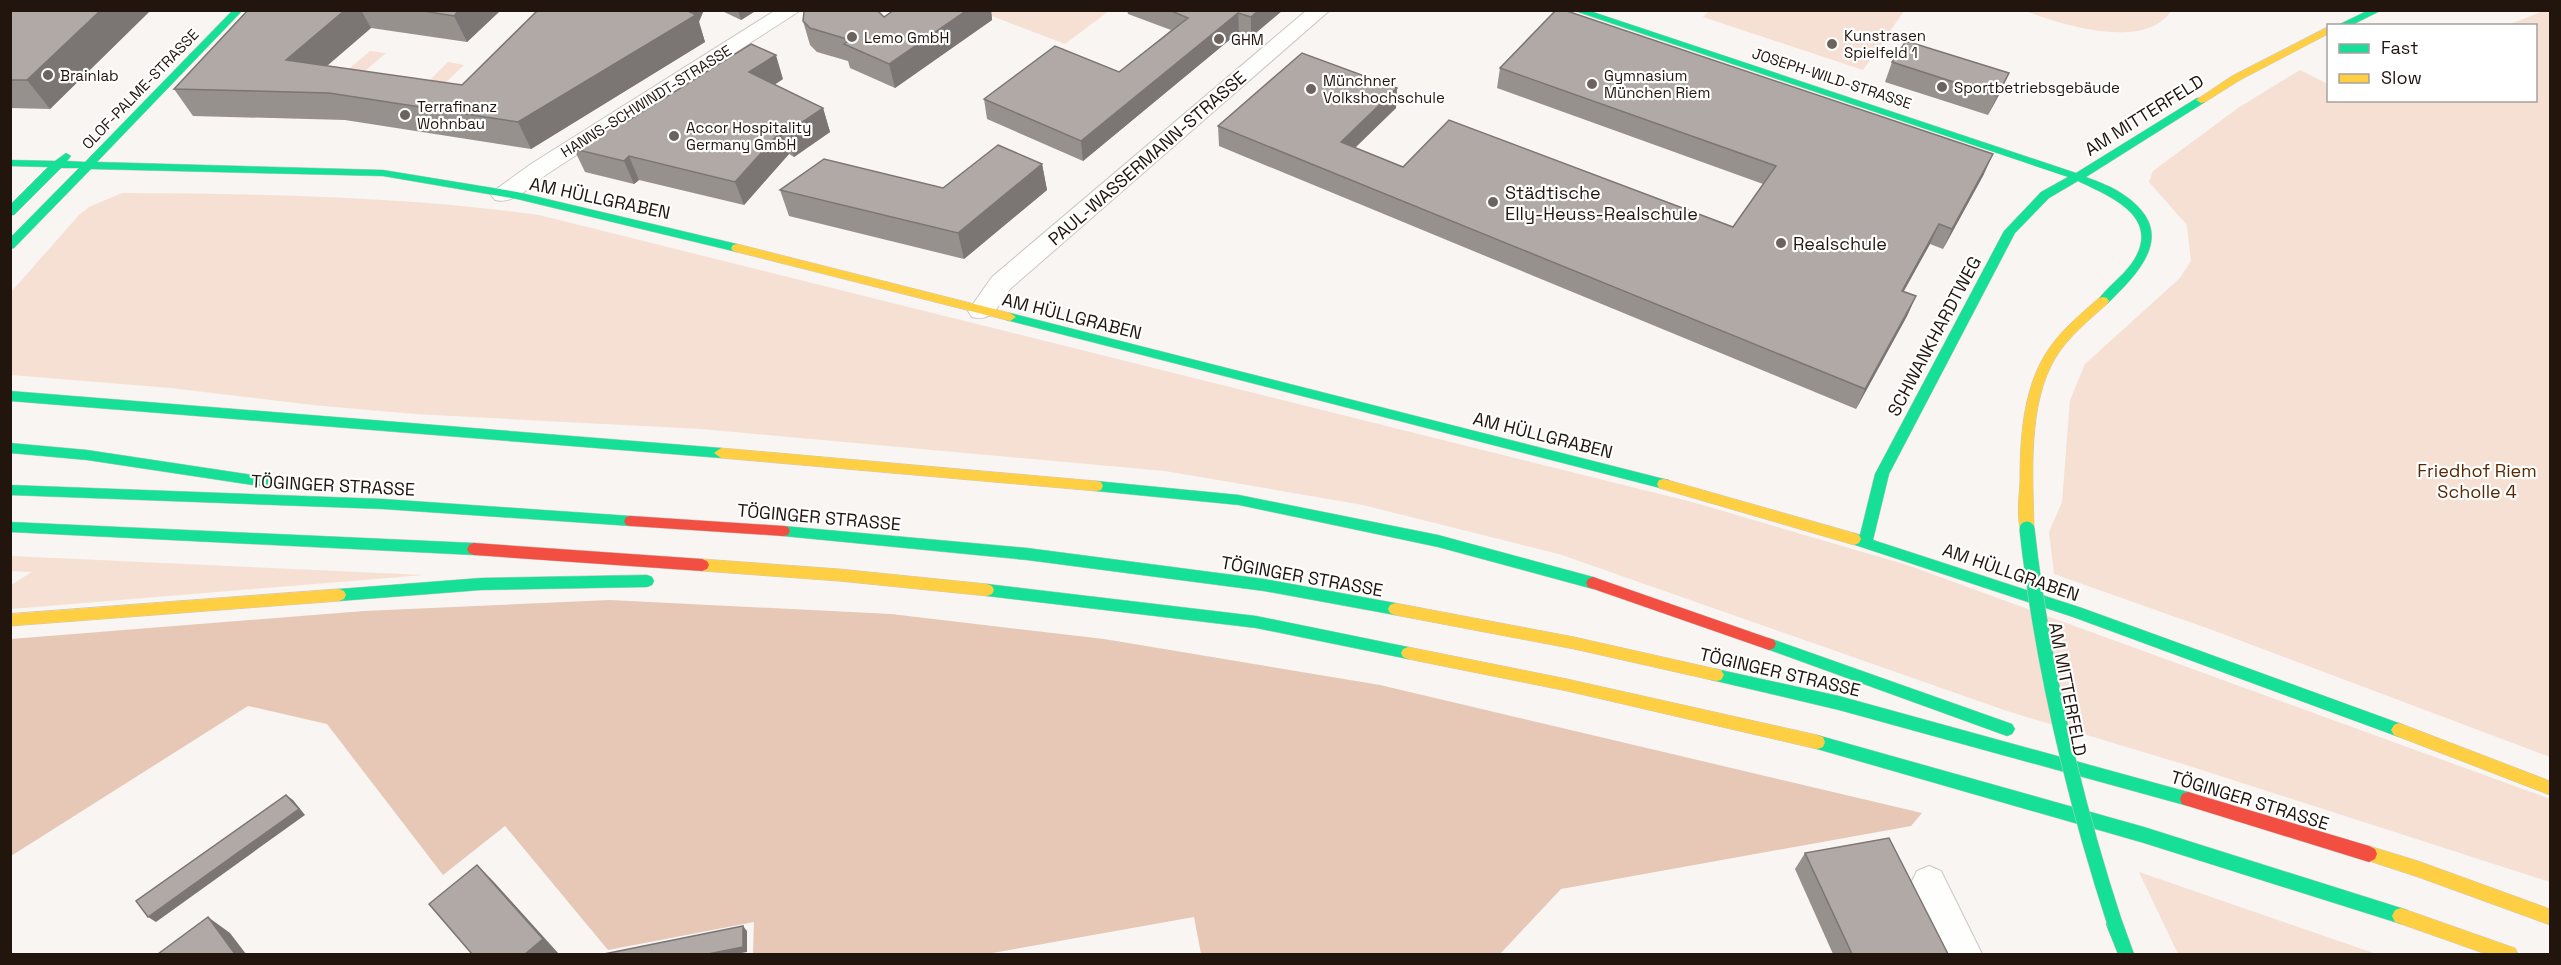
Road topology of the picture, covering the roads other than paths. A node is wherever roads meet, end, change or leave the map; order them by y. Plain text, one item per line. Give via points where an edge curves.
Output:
1 (239, 10) edge
2 (791, 10) edge
3 (1320, 10) edge
4 (1576, 10) edge
5 (2378, 10) edge
6 (2346, 24) edge
7 (2327, 31) edge
8 (78, 145) dead end
9 (10, 163) edge
10 (58, 164) junction
11 (90, 164) junction
12 (2078, 177) junction
13 (20, 183) dead end
14 (39, 183) junction
15 (72, 183) junction
16 (91, 184) dead end
17 (398, 190) dead end
18 (503, 195) junction
19 (10, 212) edge
20 (10, 245) edge
21 (981, 311) junction
22 (10, 396) edge
23 (10, 448) edge
24 (10, 490) edge
25 (383, 504) junction
26 (10, 526) edge
27 (1865, 542) junction
28 (660, 582) dead end
29 (949, 585) junction
30 (907, 596) dead end
31 (10, 620) edge
32 (2022, 735) dead end
33 (2055, 748) dead end
34 (2550, 788) edge
35 (2188, 799) junction
36 (1929, 883) dead end
37 (2550, 917) edge
38 (1964, 954) edge
39 (2126, 954) edge
40 (2509, 954) edge

1 - 11 main road, OLOF-PALME-STRASSE
2 - 18 street, HANNS-SCHWINDT-STRASSE
3 - 21 street, PAUL-WASSERMANN-STRASSE via 1001,283
4 - 12 main road, JOSEPH-WILD-STRASSE
5 - 6 main road
7 - 12 main road, AM MITTERFELD via 2236,78
8 - 10 main road, OLOF-PALME-STRASSE
9 - 10 main road, AM HÜLLGRABEN
10 - 11 main road, AM HÜLLGRABEN
10 - 14 main road, OLOF-PALME-STRASSE
11 - 15 main road, OLOF-PALME-STRASSE
11 - 18 main road, AM HÜLLGRABEN via 383,173
12 - 27 main road, SCHWANKHARDTWEG via 2045,195 2010,231 1882,474
12 - 39 main road, AM MITTERFELD, bridge via 2127,202 2144,222 2149,240 2131,271 2059,343 2047,362 2030,438 2027,529 2034,610 2057,735 2086,840
13 - 14 main road
14 - 15 main road
14 - 19 main road, OLOF-PALME-STRASSE
15 - 16 main road
15 - 20 main road, OLOF-PALME-STRASSE
17 - 18 main road, AM HÜLLGRABEN
18 - 21 main road, AM HÜLLGRABEN via 635,222
21 - 27 main road, AM HÜLLGRABEN via 1696,492
22 - 32 main road via 969,473 1239,500 1438,541 1613,588
23 - 25 main road via 87,455
24 - 25 main road, TÖGINGER STRASSE
25 - 35 main road, TÖGINGER STRASSE via 783,531 1027,554 1264,585 1574,643 1839,703
26 - 29 main road via 441,547
27 - 34 main road, AM HÜLLGRABEN via 2225,665
28 - 31 main road via 480,584
29 - 30 main road
29 - 40 main road via 1256,622 1567,685 1837,747 2144,835
33 - 35 main road
35 - 37 main road, TÖGINGER STRASSE via 2418,869
36 - 38 street

